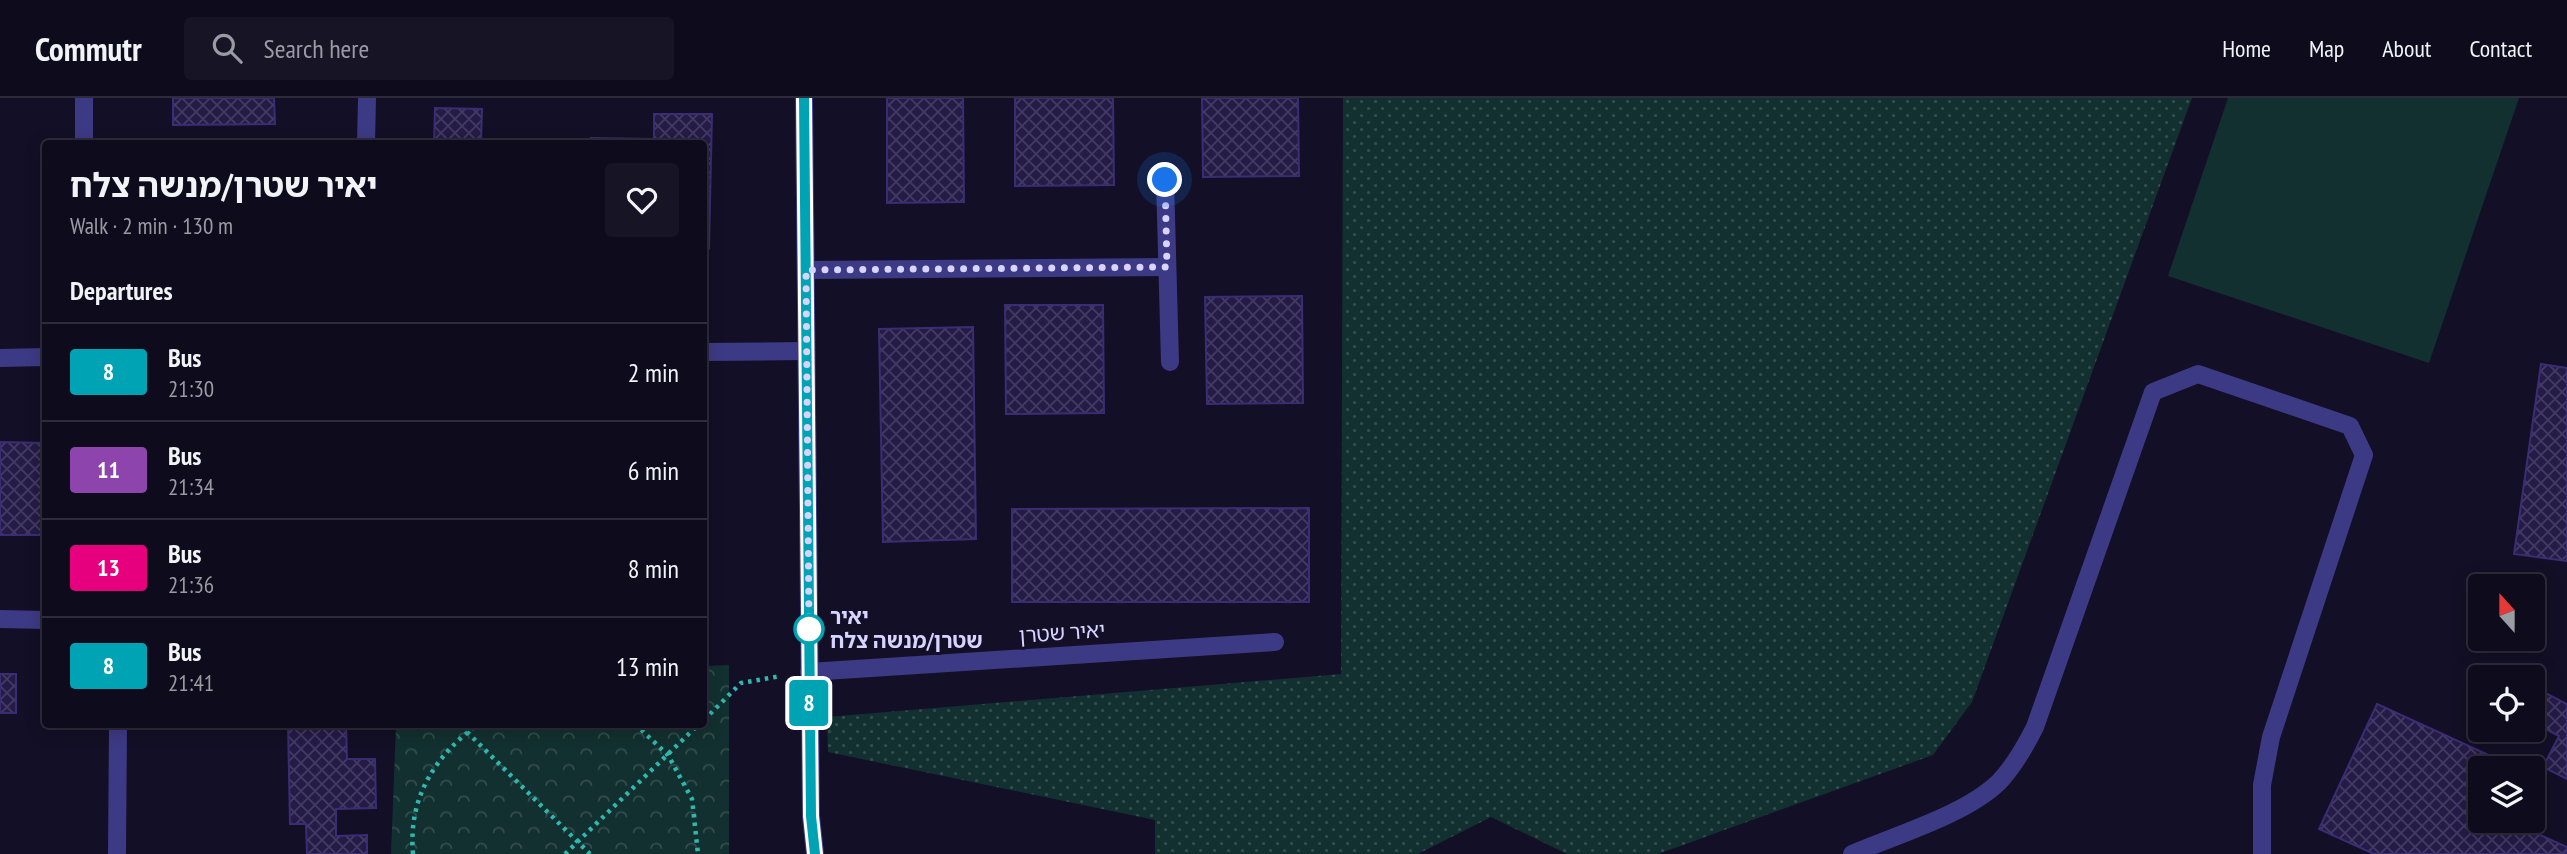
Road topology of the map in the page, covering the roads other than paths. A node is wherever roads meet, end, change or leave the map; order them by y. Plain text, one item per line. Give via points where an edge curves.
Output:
1 (84, 98) edge
2 (367, 98) edge
3 (804, 98) edge
4 (84, 140) edge
5 (366, 140) edge
6 (1165, 180) dead end
7 (1167, 267) junction
8 (806, 270) junction
9 (806, 351) junction
10 (707, 352) edge
11 (42, 357) edge
12 (0, 358) edge
13 (1170, 362) dead end
14 (0, 619) edge
15 (42, 620) edge
16 (1275, 642) dead end
17 (809, 672) junction
18 (118, 728) edge
19 (811, 816) junction
20 (117, 854) edge
21 (804, 854) edge
22 (815, 854) edge
23 (1852, 854) edge
24 (2262, 854) edge

1 - 4 street
2 - 5 street
3 - 8 street
6 - 7 street
7 - 8 street
7 - 13 street
8 - 9 street
9 - 10 street
9 - 17 street
11 - 12 street
14 - 15 street
16 - 17 street, יאיר שטרן
17 - 19 street
18 - 20 street
19 - 21 street
19 - 22 street
23 - 24 street via 1964,806 1997,783 2021,756 2153,391 2198,374 2350,426 2364,455 2271,737 2262,785

